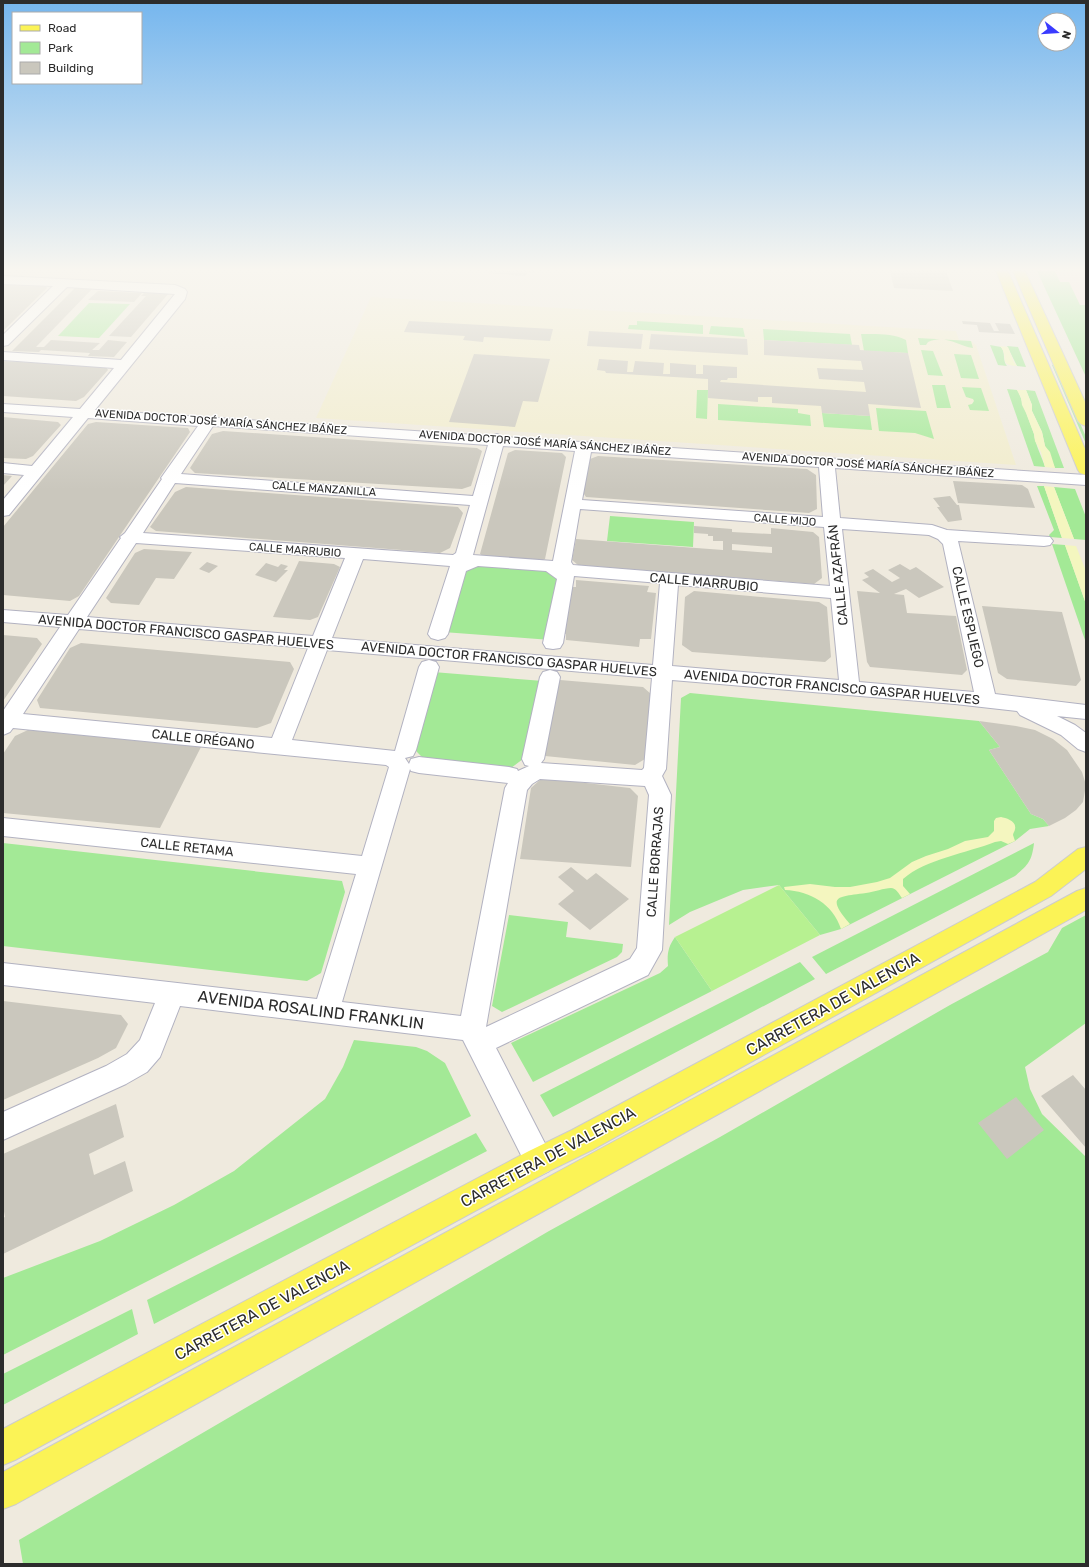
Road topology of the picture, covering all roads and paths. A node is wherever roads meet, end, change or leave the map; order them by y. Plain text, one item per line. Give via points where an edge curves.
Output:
1 (141, 344) edge
2 (1033, 344) edge
3 (1052, 344) edge
4 (3, 356) edge
5 (124, 364) junction
6 (3, 408) edge
7 (84, 413) junction
8 (209, 421) junction
9 (1086, 421) edge
10 (497, 440) junction
11 (584, 446) junction
12 (826, 462) junction
13 (3, 468) edge
14 (1086, 470) edge
15 (36, 471) junction
16 (169, 478) junction
17 (1086, 480) edge
18 (479, 501) junction
19 (574, 504) junction
20 (3, 511) edge
21 (833, 523) junction
22 (944, 535) junction
23 (129, 537) junction
24 (1044, 541) dead end
25 (356, 554) junction
26 (464, 561) junction
27 (564, 571) junction
28 (669, 579) junction
29 (840, 593) junction
30 (3, 616) edge
31 (74, 622) junction
32 (438, 634) dead end
33 (321, 643) junction
34 (553, 643) dead end
35 (429, 667) dead end
36 (662, 672) junction
37 (550, 677) dead end
38 (850, 688) junction
39 (986, 700) junction
40 (1086, 702) edge
41 (1025, 705) junction
42 (1086, 712) edge
43 (6, 724) edge
44 (1086, 725) edge
45 (1086, 744) edge
46 (279, 746) junction
47 (407, 759) junction
48 (535, 765) junction
49 (509, 775) dead end
50 (651, 775) junction
51 (3, 828) edge
52 (1086, 856) edge
53 (370, 866) junction
54 (1086, 898) edge
55 (3, 974) edge
56 (172, 994) junction
57 (326, 1012) junction
58 (476, 1036) junction
59 (3, 1126) edge
60 (539, 1161) junction
61 (3, 1448) edge
62 (3, 1491) edge

1 - 5 street
2 - 14 main road
3 - 9 main road
4 - 5 street
5 - 7 street
6 - 7 street, AVENIDA DOCTOR JOSÉ MARÍA SÁNCHEZ IBÁÑEZ
7 - 8 street, AVENIDA DOCTOR JOSÉ MARÍA SÁNCHEZ IBÁÑEZ
7 - 15 street
8 - 10 street, AVENIDA DOCTOR JOSÉ MARÍA SÁNCHEZ IBÁÑEZ
8 - 16 street
10 - 11 street, AVENIDA DOCTOR JOSÉ MARÍA SÁNCHEZ IBÁÑEZ
10 - 18 street
11 - 12 street, AVENIDA DOCTOR JOSÉ MARÍA SÁNCHEZ IBÁÑEZ
11 - 19 street
12 - 17 street, AVENIDA DOCTOR JOSÉ MARÍA SÁNCHEZ IBÁÑEZ
12 - 21 street, CALLE AZAFRÁN
13 - 15 street
15 - 20 street
16 - 18 street, CALLE MANZANILLA
16 - 23 street
18 - 26 street
19 - 21 street, CALLE MIJO
19 - 27 street via 562,562
21 - 22 street, CALLE MIJO via 932,530
21 - 29 street, CALLE AZAFRÁN
22 - 24 street, CALLE MIJO
22 - 39 street, CALLE ESPLIEGO via 951,543
23 - 25 street, CALLE MARRUBIO
23 - 31 street
25 - 26 street, CALLE MARRUBIO
25 - 33 street via 330,614
26 - 27 street, CALLE MARRUBIO via 551,566
26 - 32 street via 458,568
27 - 28 street, CALLE MARRUBIO
27 - 34 street via 566,577
28 - 29 street, CALLE MARRUBIO
28 - 36 street
29 - 38 street, CALLE AZAFRÁN
30 - 31 street, AVENIDA DOCTOR FRANCISCO GASPAR HUELVES
31 - 33 street, AVENIDA DOCTOR FRANCISCO GASPAR HUELVES
31 - 43 street
33 - 36 street, AVENIDA DOCTOR FRANCISCO GASPAR HUELVES
33 - 46 street
35 - 47 street
36 - 38 street, AVENIDA DOCTOR FRANCISCO GASPAR HUELVES
36 - 50 street via 655,768
37 - 48 street
38 - 39 street, AVENIDA DOCTOR FRANCISCO GASPAR HUELVES
39 - 41 street, AVENIDA DOCTOR FRANCISCO GASPAR HUELVES
40 - 41 street
41 - 42 street, AVENIDA DOCTOR FRANCISCO GASPAR HUELVES
41 - 44 street, AVENIDA DOCTOR FRANCISCO GASPAR HUELVES
41 - 45 street, AVENIDA DOCTOR FRANCISCO GASPAR HUELVES via 1068,730
43 - 46 street, CALLE ORÉGANO
46 - 47 street, CALLE ORÉGANO
47 - 49 street, CALLE ORÉGANO
47 - 53 street via 400,767
48 - 50 street via 644,778
48 - 58 street via 516,788
50 - 58 street, CALLE BORRAJAS via 660,795 650,950 639,967
51 - 53 street, CALLE RETAMA
52 - 60 main road, CARRETERA DE VALENCIA via 1043,889
53 - 57 street
54 - 62 main road, CARRETERA DE VALENCIA
55 - 56 street, AVENIDA ROSALIND FRANKLIN
56 - 57 street, AVENIDA ROSALIND FRANKLIN
56 - 59 street via 150,1048 137,1063
57 - 58 street, AVENIDA ROSALIND FRANKLIN
58 - 60 street
60 - 61 main road, CARRETERA DE VALENCIA

